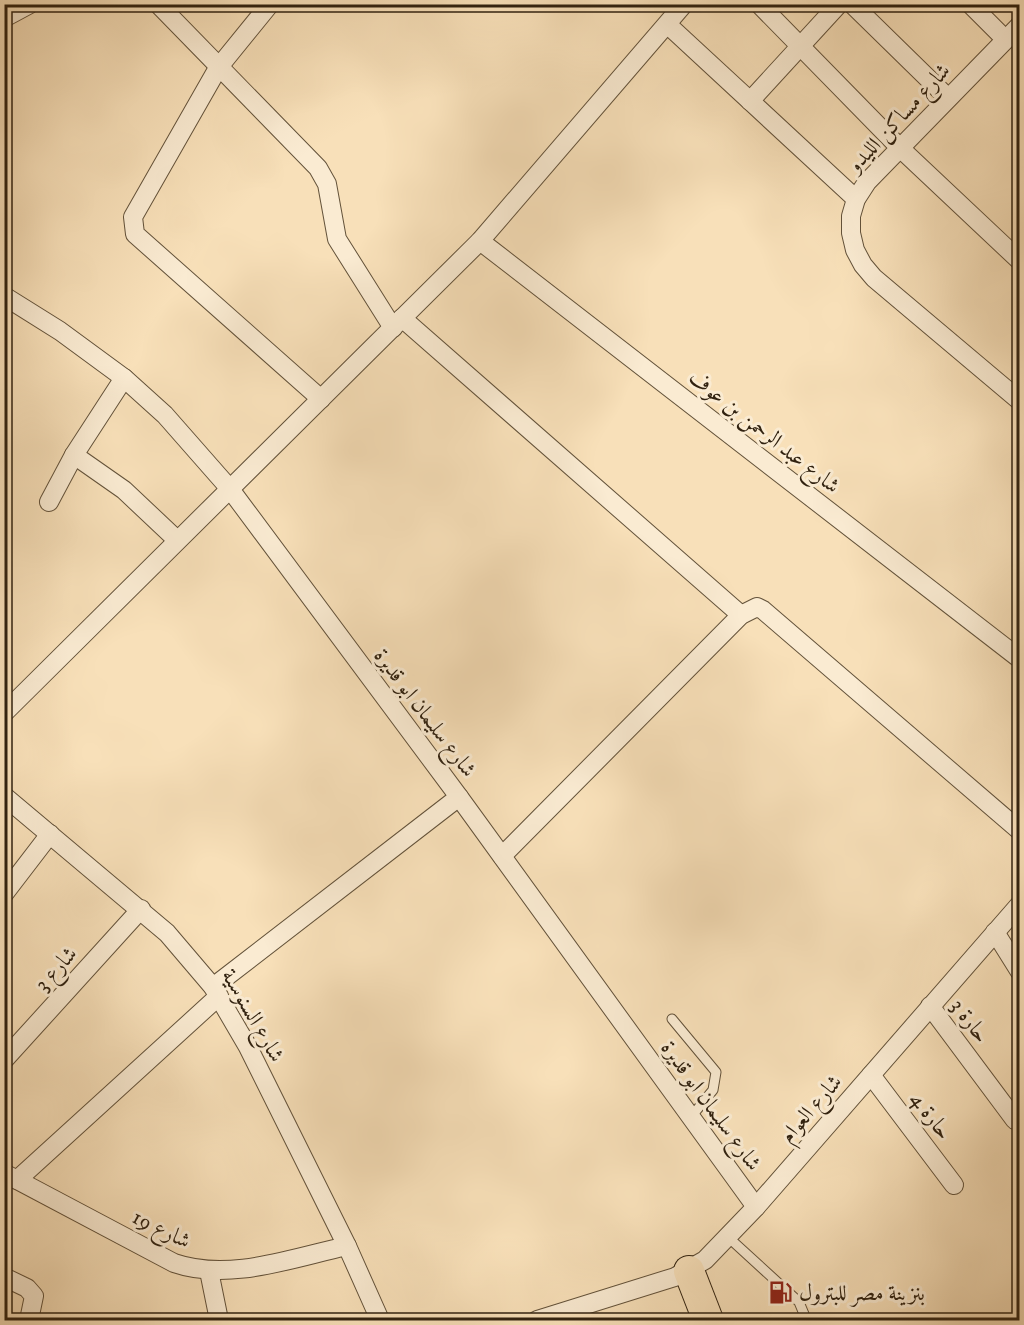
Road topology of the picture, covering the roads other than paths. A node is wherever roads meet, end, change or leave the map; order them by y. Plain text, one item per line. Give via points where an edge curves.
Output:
1 (30, 4) edge
2 (158, 4) edge
3 (270, 4) edge
4 (684, 4) edge
5 (759, 4) edge
6 (839, 4) edge
7 (852, 4) edge
8 (970, 4) edge
9 (4, 18) edge
10 (1020, 25) edge
11 (668, 26) junction
12 (1005, 39) junction
13 (799, 47) junction
14 (218, 68) junction
15 (948, 98) junction
16 (750, 101) junction
17 (900, 148) junction
18 (856, 199) junction
19 (480, 241) junction
20 (1020, 261) edge
21 (4, 296) edge
22 (397, 323) junction
23 (124, 378) junction
24 (321, 399) junction
25 (1020, 401) edge
26 (74, 455) junction
27 (230, 489) junction
28 (50, 502) dead end
29 (177, 540) junction
30 (741, 615) junction
31 (1020, 659) edge
32 (4, 712) edge
33 (4, 796) edge
34 (459, 797) junction
35 (1020, 831) edge
36 (50, 834) junction
37 (502, 856) junction
38 (4, 894) edge
39 (1020, 904) edge
40 (141, 909) junction
41 (995, 932) junction
42 (1020, 972) edge
43 (216, 991) junction
44 (930, 1006) junction
45 (672, 1018) dead end
46 (4, 1060) edge
47 (871, 1075) junction
48 (691, 1117) junction
49 (1015, 1120) dead end
50 (11, 1177) edge
51 (954, 1185) dead end
52 (756, 1207) junction
53 (728, 1237) junction
54 (347, 1246) junction
55 (209, 1271) junction
56 (689, 1271) junction
57 (4, 1277) edge
58 (29, 1320) edge
59 (219, 1320) edge
60 (380, 1320) edge
61 (537, 1320) edge
62 (708, 1320) edge
63 (802, 1320) edge

1 - 9 street
2 - 14 street
3 - 14 street
4 - 11 street
5 - 13 street
6 - 13 street
7 - 15 street
8 - 12 street
10 - 12 street, شارع مساكن الليدو
11 - 16 street
11 - 19 street
12 - 15 street, شارع مساكن الليدو
13 - 16 street
13 - 17 street
14 - 22 street via 318,168 327,184 337,239
14 - 24 street via 133,217 132,226 135,234
15 - 17 street, شارع مساكن الليدو
16 - 18 street
17 - 18 street, شارع مساكن الليدو
17 - 20 street
18 - 25 street, شارع مساكن الليدو via 851,233 863,266
19 - 22 street
19 - 31 street, شارع عبد الرحمن بن عوف
21 - 23 street, شارع سليمان ابو قديرة
22 - 24 street
22 - 30 street
23 - 26 street
23 - 27 street, شارع سليمان ابو قديرة via 165,416
24 - 27 street
26 - 28 street
26 - 29 street via 124,490
27 - 29 street
27 - 34 street, شارع سليمان ابو قديرة
29 - 32 street
30 - 35 street via 749,608 764,610
30 - 37 street
33 - 36 street, شارع السنوسية
34 - 37 street, شارع سليمان ابو قديرة
34 - 43 street
36 - 38 street
36 - 40 street, شارع السنوسية
37 - 48 street, شارع سليمان ابو قديرة
39 - 41 street, شارع العوام
40 - 43 street, شارع السنوسية via 191,958
40 - 46 street, شارع 3
41 - 42 street
41 - 44 street, شارع العوام
43 - 50 street
43 - 54 street, شارع السنوسية
44 - 47 street, شارع العوام
44 - 49 street, حارة 3
45 - 48 lane via 716,1072 713,1090
47 - 51 street, حارة 4
47 - 52 street, شارع العوام
48 - 52 street, شارع سليمان ابو قديرة
50 - 55 street, شارع 19 via 174,1263
52 - 53 street, شارع العوام
53 - 56 street, شارع العوام
53 - 63 lane via 799,1302
54 - 55 street, شارع 19 via 241,1269
54 - 60 street, شارع السنوسية
55 - 59 street
56 - 61 street, شارع العوام
56 - 62 main road
57 - 58 street via 27,1288 34,1296

